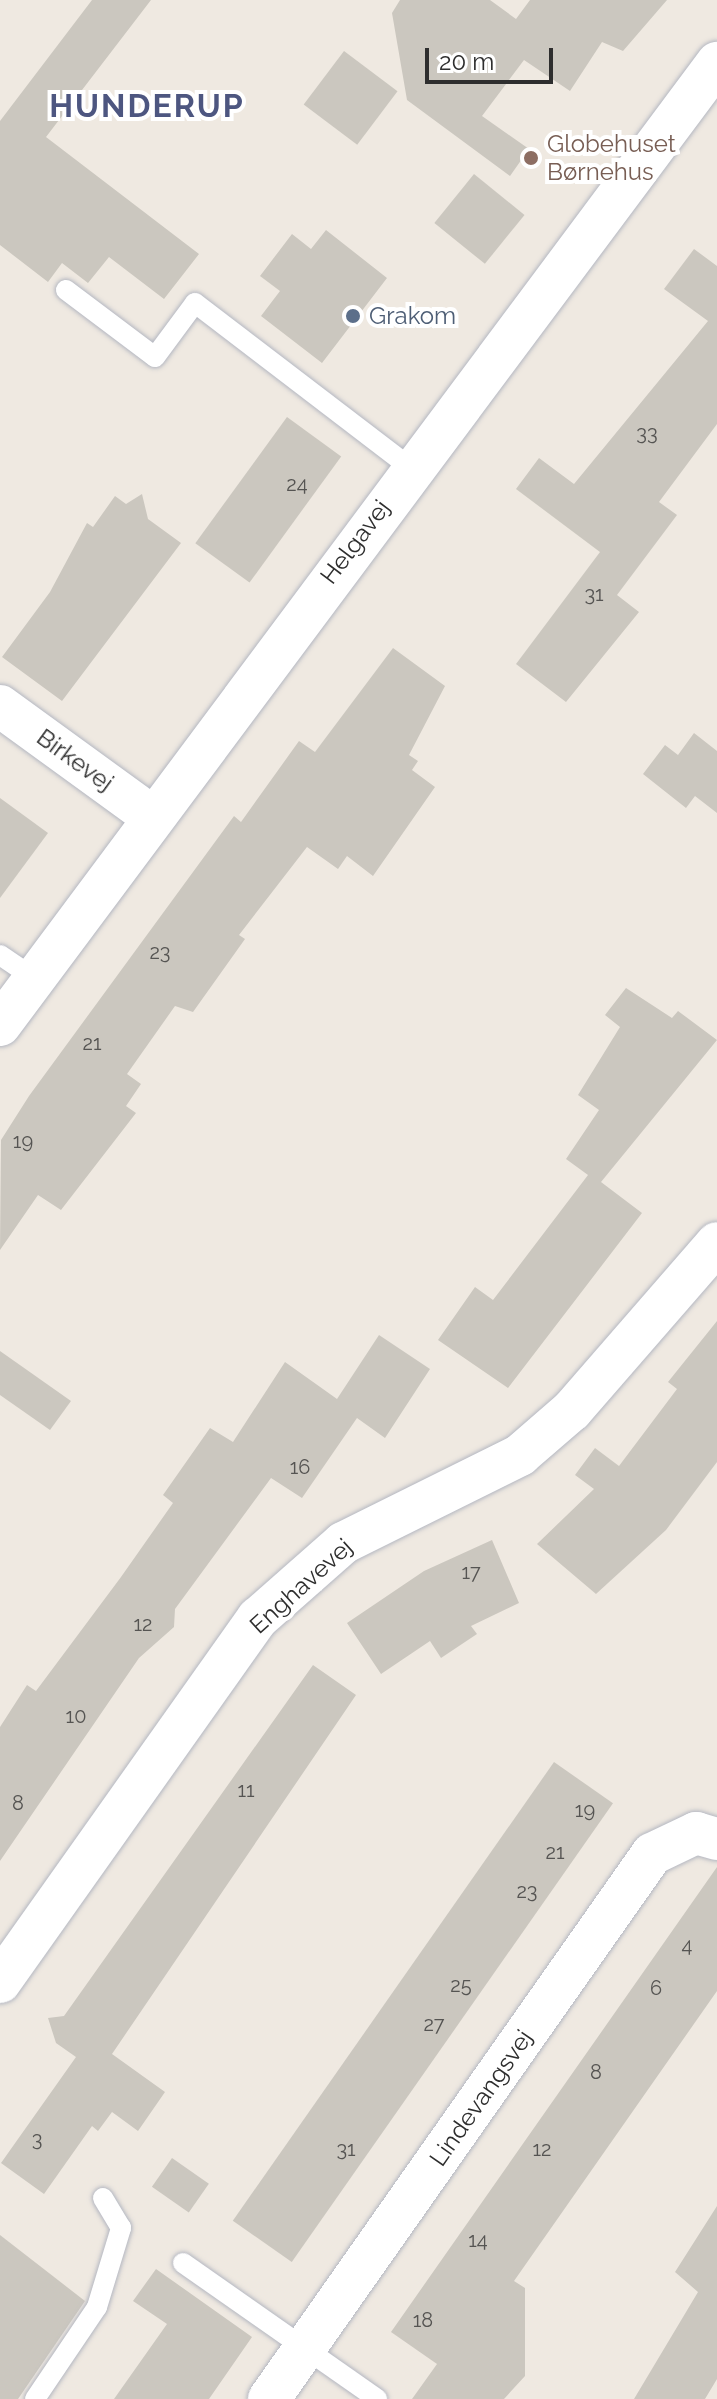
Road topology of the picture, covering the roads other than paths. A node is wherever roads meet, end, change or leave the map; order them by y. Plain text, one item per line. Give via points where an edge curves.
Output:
1 (717, 63) edge
2 (66, 290) dead end
3 (411, 468) junction
4 (0, 706) edge
5 (150, 815) junction
6 (0, 955) edge
7 (34, 978) junction
8 (0, 1025) edge
9 (717, 1243) edge
10 (717, 1839) edge
11 (0, 1982) edge
12 (103, 2198) dead end
13 (183, 2263) dead end
14 (305, 2348) junction
15 (35, 2399) edge
16 (269, 2399) edge
17 (377, 2399) edge

1 - 3 street, Helgavej
2 - 3 lane via 155,357 195,303
3 - 5 street, Helgavej
4 - 5 street, Birkevej
5 - 7 street, Helgavej
6 - 7 lane
7 - 8 street, Helgavej
9 - 11 street, Enghavevej via 572,1410 520,1455 343,1543 258,1618
10 - 14 street, Lindevangsvej via 696,1833 652,1854
12 - 15 lane via 121,2228 97,2307
13 - 14 lane
14 - 16 street, Lindevangsvej
14 - 17 lane

